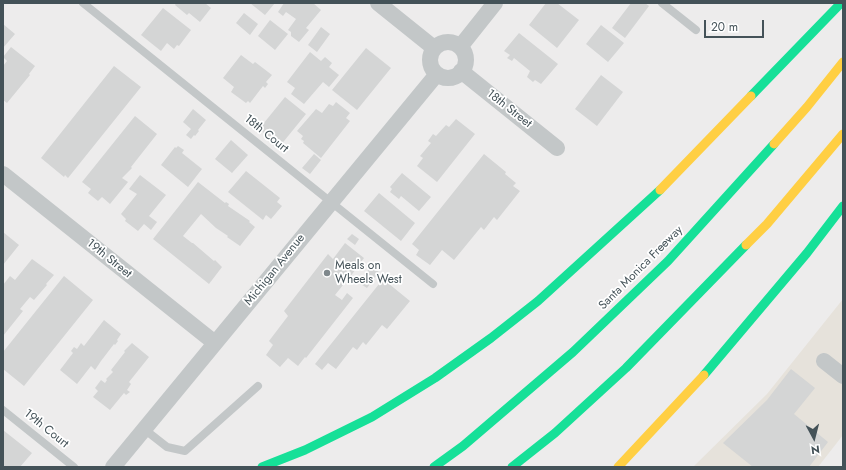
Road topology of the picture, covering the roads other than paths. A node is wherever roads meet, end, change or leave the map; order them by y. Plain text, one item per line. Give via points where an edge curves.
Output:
1 (83, 3) edge
2 (378, 3) edge
3 (495, 3) edge
4 (662, 3) edge
5 (841, 3) edge
6 (696, 30) dead end
7 (460, 46) junction
8 (434, 48) junction
9 (843, 62) edge
10 (461, 71) junction
11 (437, 74) junction
12 (843, 134) edge
13 (558, 148) dead end
14 (3, 174) edge
15 (332, 201) junction
16 (843, 206) edge
17 (433, 284) dead end
18 (215, 343) junction
19 (824, 361) dead end
20 (843, 376) edge
21 (258, 386) dead end
22 (3, 410) edge
23 (144, 429) junction
24 (74, 467) edge
25 (113, 467) edge
26 (262, 467) edge
27 (434, 467) edge
28 (512, 467) edge
29 (618, 467) edge

1 - 15 lane, 18th Court
2 - 8 street
3 - 7 street
4 - 6 lane
5 - 26 highway via 650,201 538,301 436,378 372,417 305,450
7 - 8 street via 450,42
7 - 10 street via 466,57
8 - 11 street via 431,53 431,64
9 - 27 highway, Santa Monica Freeway via 807,107 668,260 573,352 464,446
10 - 11 street via 448,77
10 - 13 street, 18th Street
11 - 15 street, Michigan Avenue
12 - 28 highway via 767,224 626,368
14 - 18 street, 19th Street
15 - 17 lane, 18th Court
15 - 18 street, Michigan Avenue
16 - 29 highway via 807,253 708,370
18 - 23 street, Michigan Avenue
19 - 20 street
21 - 23 lane via 185,451 167,447
22 - 24 lane, 19th Court
23 - 25 street, Michigan Avenue

